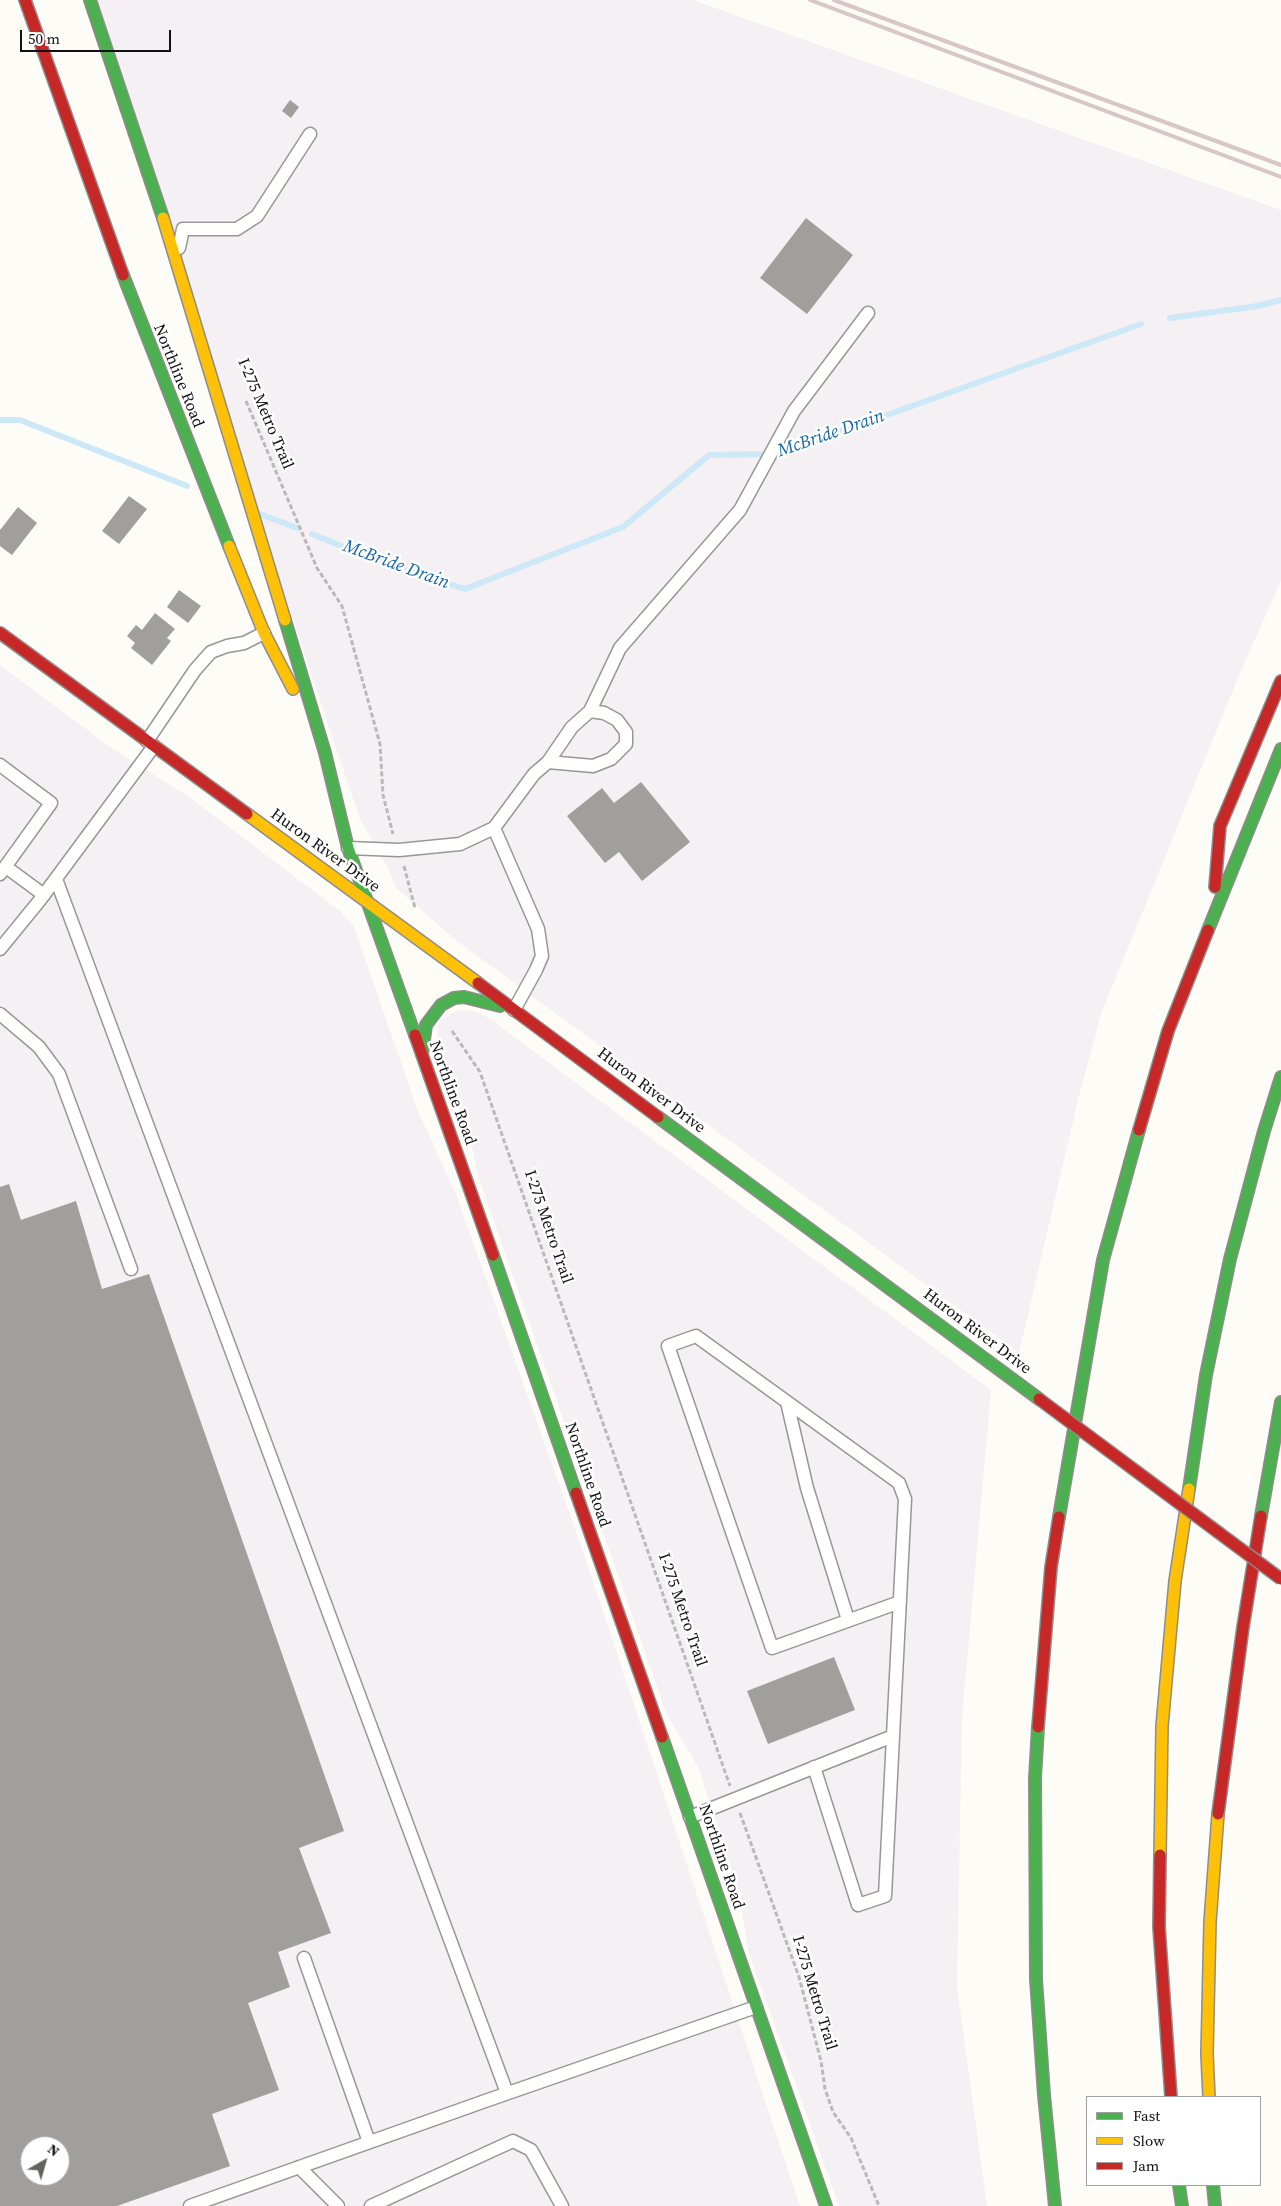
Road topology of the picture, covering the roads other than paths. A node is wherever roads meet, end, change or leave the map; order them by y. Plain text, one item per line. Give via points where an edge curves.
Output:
1 (25, 0) edge
2 (90, 0) edge
3 (310, 134) dead end
4 (177, 260) junction
5 (868, 313) dead end
6 (264, 632) junction
7 (0, 633) edge
8 (1281, 681) edge
9 (590, 711) junction
10 (150, 744) junction
11 (1281, 749) edge
12 (325, 753) junction
13 (548, 762) junction
14 (0, 765) edge
15 (494, 828) junction
16 (348, 848) junction
17 (3, 871) edge
18 (56, 879) junction
19 (44, 895) junction
20 (367, 903) junction
21 (1213, 915) junction
22 (0, 949) edge
23 (514, 1010) junction
24 (0, 1014) edge
25 (422, 1056) junction
26 (1281, 1077) edge
27 (131, 1269) dead end
28 (787, 1402) junction
29 (1281, 1402) edge
30 (1281, 1579) edge
31 (900, 1602) junction
32 (848, 1620) junction
33 (893, 1736) junction
34 (814, 1767) junction
35 (690, 1817) junction
36 (304, 1958) dead end
37 (756, 2007) junction
38 (507, 2093) junction
39 (1171, 2096) edge
40 (1209, 2096) edge
41 (369, 2142) junction
42 (299, 2167) junction
43 (1180, 2186) edge
44 (1213, 2186) edge
45 (190, 2206) edge
46 (338, 2206) edge
47 (371, 2206) edge
48 (562, 2206) edge
49 (826, 2206) edge
50 (1055, 2206) edge
51 (1182, 2206) edge
52 (1215, 2206) edge

1 - 6 main road, Northline Road via 138,318
2 - 4 main road, Northline Road
3 - 4 lane via 257,216 237,229 183,229
4 - 12 main road, Northline Road
5 - 9 lane via 794,411 740,510 620,648
6 - 10 lane via 244,643 211,652 196,670
6 - 12 main road, Northline Road
7 - 10 main road, Huron River Drive
8 - 21 main road via 1220,826
9 - 13 lane via 572,727
9 - 13 lane via 604,713 617,720 626,732 626,744 611,759 593,766
10 - 18 lane
10 - 20 main road, Huron River Drive
11 - 21 main road
12 - 16 main road, Northline Road
13 - 15 lane via 534,774
14 - 17 lane via 51,803
15 - 16 lane via 460,844 399,850
15 - 23 lane via 538,929 542,956
16 - 20 main road, Northline Road
17 - 19 lane
18 - 19 lane
18 - 38 lane
19 - 22 lane
20 - 23 main road, Huron River Drive
20 - 25 main road, Northline Road
21 - 50 main road via 1168,1031 1103,1260 1051,1567 1035,1778 1036,1979
23 - 25 main road via 464,997 440,1005 426,1025
23 - 30 main road, Huron River Drive, bridge
24 - 27 lane via 39,1047 59,1074
25 - 35 main road, Northline Road
26 - 39 main road via 1230,1259 1210,1356 1173,1600 1162,1726 1159,1918
28 - 31 lane via 899,1483 905,1499
28 - 32 lane via 807,1488
28 - 32 lane via 696,1336 668,1346 772,1648
29 - 40 main road via 1242,1636 1216,1838 1209,1960
31 - 32 lane
31 - 33 lane
33 - 34 lane
33 - 34 lane via 885,1896 858,1905
34 - 35 lane
35 - 37 main road, Northline Road
36 - 41 lane
37 - 38 lane
37 - 49 main road, Northline Road
38 - 41 lane
41 - 42 lane
42 - 45 lane
42 - 46 lane
43 - 51 main road
44 - 52 main road
47 - 48 lane via 513,2141 531,2150

